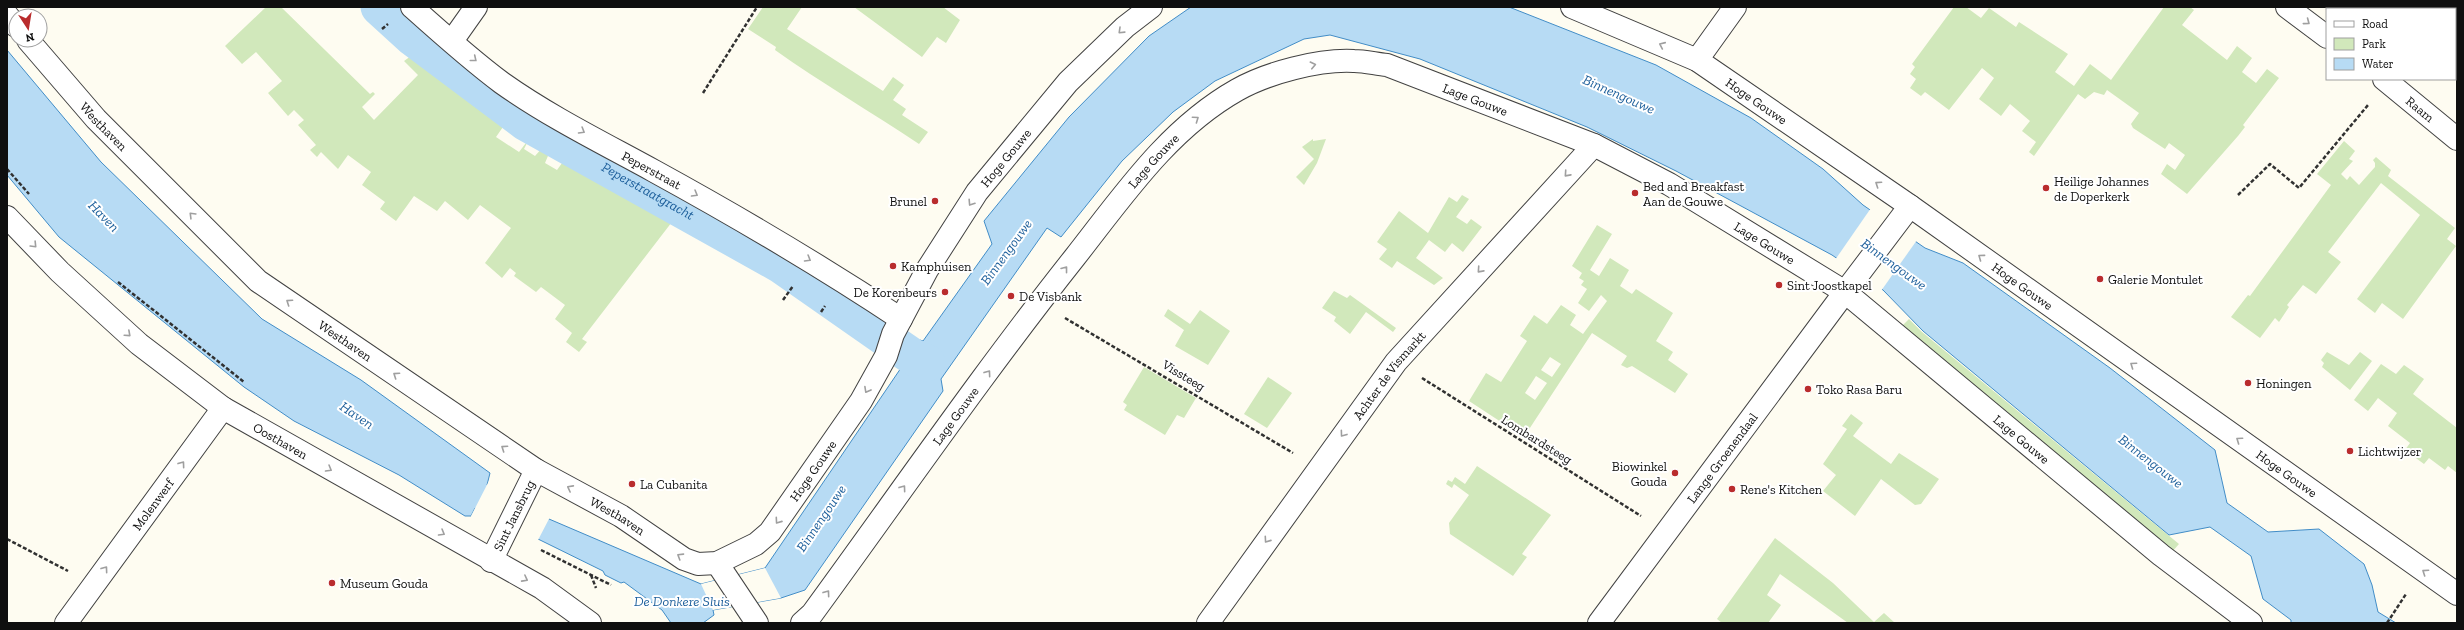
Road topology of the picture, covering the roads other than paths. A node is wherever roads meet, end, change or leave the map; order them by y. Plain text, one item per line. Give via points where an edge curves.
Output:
1 (412, 7) edge
2 (476, 7) edge
3 (1151, 7) edge
4 (1572, 7) edge
5 (1735, 7) edge
6 (2287, 7) edge
7 (2326, 36) edge
8 (452, 41) junction
9 (35, 48) edge
10 (1697, 60) junction
11 (2386, 80) edge
12 (2457, 139) edge
13 (1594, 145) junction
14 (1910, 206) junction
15 (7, 217) edge
16 (1851, 284) junction
17 (897, 327) junction
18 (223, 408) junction
19 (536, 470) junction
20 (491, 561) junction
21 (722, 570) junction
22 (2457, 594) edge
23 (68, 621) edge
24 (588, 621) edge
25 (757, 623) edge
26 (802, 623) edge
27 (1208, 623) edge
28 (1599, 623) edge
29 (2251, 623) edge

1 - 8 street, Peperstraat
2 - 8 street
3 -> 17 street, Hoge Gouwe via 1125,27 1068,82 978,192 932,262
10 -> 4 street, Hoge Gouwe
5 - 10 street
6 -> 7 street
8 -> 17 street, Peperstraat via 502,82 608,148 653,170 844,281
19 -> 9 street, Westhaven via 258,281 96,119
14 -> 10 street, Hoge Gouwe
11 - 12 street, Raam
13 - 16 street, Lage Gouwe
26 -> 13 street, Lage Gouwe via 812,614 1039,302 1154,157 1190,123 1237,90 1272,74 1319,63 1353,60 1387,65
13 -> 27 street, Achter de Vismarkt via 1396,362
14 - 16 street, Lange Groenendaal
22 -> 14 street, Hoge Gouwe
15 -> 18 street, Oosthaven via 60,272 139,344
16 - 28 street, Lange Groenendaal
16 - 29 street, Lage Gouwe via 2161,555
17 -> 21 street, Hoge Gouwe via 886,356 861,401 770,532
18 -> 20 street, Oosthaven
23 -> 18 street, Molenwerf
19 - 20 street, Sint Jansbrug
21 -> 19 street, Westhaven via 684,559 621,516
20 -> 24 street, Oosthaven via 542,588
21 - 25 street

